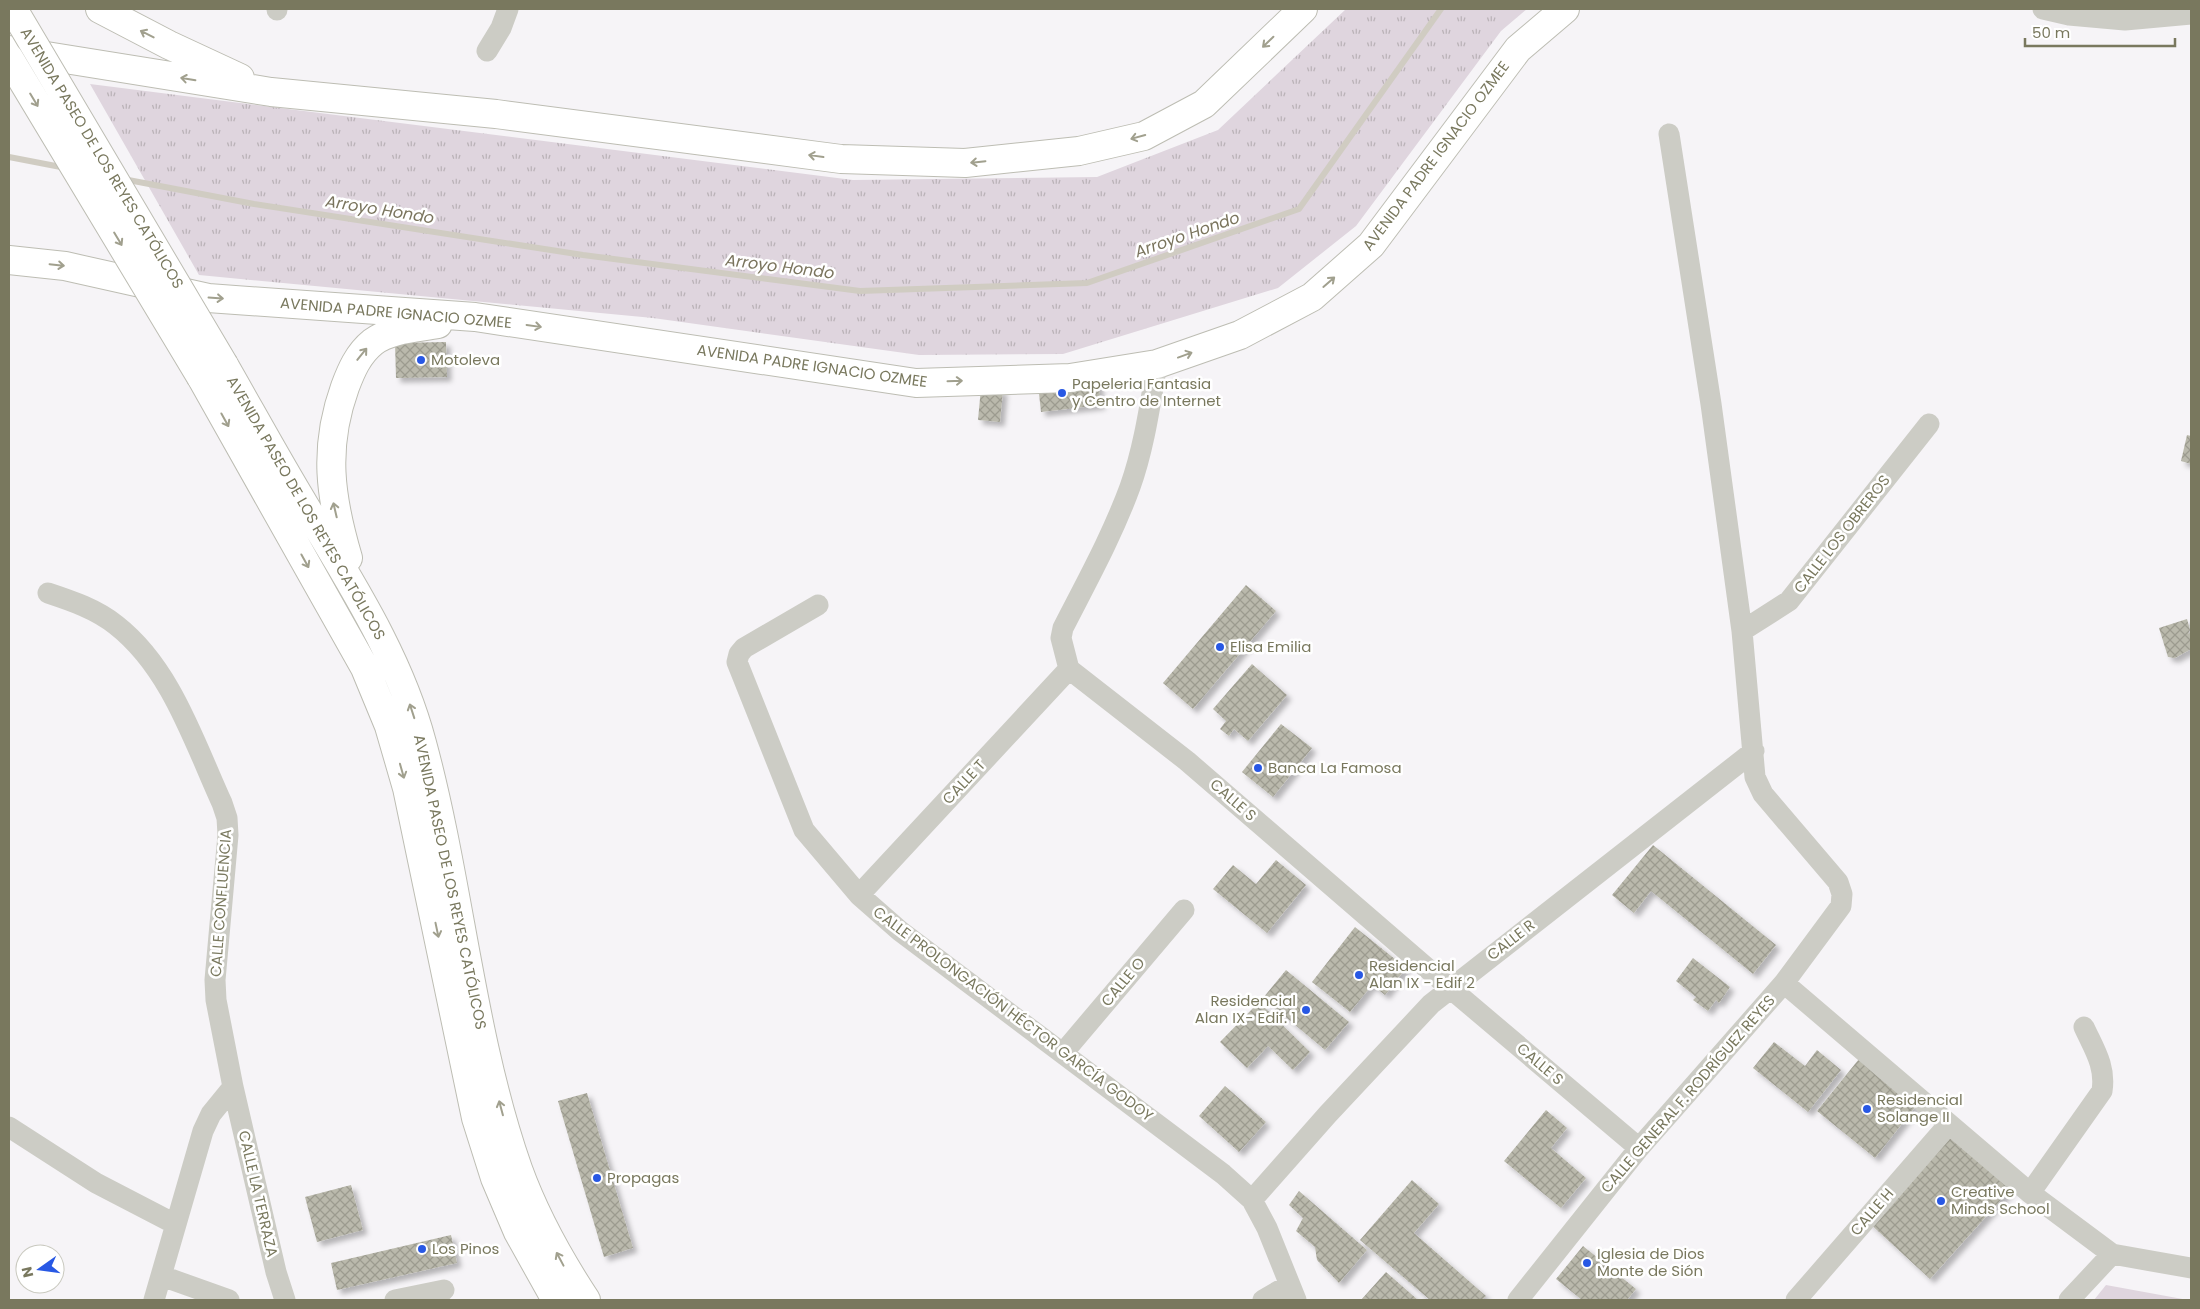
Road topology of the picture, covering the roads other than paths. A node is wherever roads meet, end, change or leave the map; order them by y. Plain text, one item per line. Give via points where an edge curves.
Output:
1 (13, 9) edge
2 (100, 9) edge
3 (508, 9) edge
4 (1303, 9) edge
5 (1564, 9) edge
6 (2043, 9) edge
7 (2191, 14) edge
8 (9, 50) edge
9 (487, 51) dead end
10 (9, 58) edge
11 (270, 92) junction
12 (1669, 134) dead end
13 (9, 260) edge
14 (468, 317) junction
15 (1158, 364) junction
16 (213, 371) junction
17 (1929, 424) dead end
18 (357, 591) junction
19 (48, 592) dead end
20 (818, 605) dead end
21 (1742, 631) junction
22 (1069, 669) junction
23 (1754, 751) junction
24 (859, 895) junction
25 (1184, 910) dead end
26 (1784, 983) junction
27 (1450, 988) junction
28 (2084, 1027) dead end
29 (1063, 1054) junction
30 (233, 1087) junction
31 (1949, 1124) junction
32 (9, 1127) edge
33 (1639, 1148) junction
34 (2030, 1193) junction
35 (1252, 1200) junction
36 (175, 1224) junction
37 (2112, 1254) junction
38 (2191, 1268) edge
39 (162, 1276) junction
40 (444, 1290) dead end
41 (1292, 1292) edge
42 (154, 1300) edge
43 (230, 1300) edge
44 (284, 1300) edge
45 (396, 1300) edge
46 (556, 1300) edge
47 (586, 1300) edge
48 (1263, 1300) edge
49 (1518, 1300) edge
50 (1796, 1300) edge
51 (2069, 1300) edge

1 - 16 main road, AVENIDA PASEO DE LOS REYES CATÓLICOS, bridge
11 -> 2 main road
3 - 9 street
4 -> 11 main road via 1204,104 1144,136 1079,151 965,163 841,159 496,114
15 -> 5 main road, AVENIDA PADRE IGNACIO OZMEE via 1240,335 1312,297 1372,245 1518,49
6 - 7 street via 2069,16 2125,20
11 -> 8 main road
10 -> 16 main road, AVENIDA PASEO DE LOS REYES CATÓLICOS, bridge
12 - 21 street
13 -> 14 main road, AVENIDA PADRE IGNACIO OZMEE via 65,266 208,298
14 -> 15 main road, AVENIDA PADRE IGNACIO OZMEE via 916,383 1070,378
18 -> 14 main road via 333,501 332,467 332,438 337,411 352,369 373,342 389,334
15 - 22 street via 1131,485 1110,538 1060,638
16 - 18 main road, AVENIDA PASEO DE LOS REYES CATÓLICOS via 305,506
16 -> 46 main road, AVENIDA PASEO DE LOS REYES CATÓLICOS via 365,668 389,726 407,788 476,1118 495,1178 518,1232
17 - 21 street, CALLE LOS OBREROS via 1789,601
47 -> 18 main road, AVENIDA PASEO DE LOS REYES CATÓLICOS via 540,1222 518,1170 492,1078 422,742 387,648
19 - 30 street, CALLE CONFLUENCIA via 83,605 116,624 145,653 172,694 222,803 228,835 215,980
20 - 24 street, CALLE PROLONGACIÓN HÉCTOR GARCÍA GODOY via 744,648 737,662 804,830
21 - 23 street
22 - 24 street, CALLE T
22 - 27 street, CALLE S via 1187,761
23 - 26 street, CALLE GENERAL F. RODRÍGUEZ REYES via 1755,777 1763,794 1838,882 1842,894 1841,906
23 - 27 street, CALLE R
24 - 29 street, CALLE PROLONGACIÓN HÉCTOR GARCÍA GODOY via 900,931
25 - 29 street, CALLE O
26 - 31 street
26 - 33 street, CALLE GENERAL F. RODRÍGUEZ REYES
27 - 33 street, CALLE S
27 - 35 street, CALLE R via 1430,1004
28 - 34 street via 2101,1065 2104,1077 2102,1091
29 - 35 street, CALLE PROLONGACIÓN HÉCTOR GARCÍA GODOY
30 - 36 street via 206,1122
30 - 44 street, CALLE LA TERRAZA
31 - 34 street
31 - 50 street, CALLE H
32 - 36 street via 96,1183
33 - 49 street, CALLE GENERAL F. RODRÍGUEZ REYES
34 - 37 street
35 - 41 street, CALLE PROLONGACIÓN HÉCTOR GARCÍA GODOY via 1267,1228
36 - 39 street
37 - 38 street
37 - 51 street
39 - 42 street
39 - 43 street
40 - 45 street
41 - 48 street

